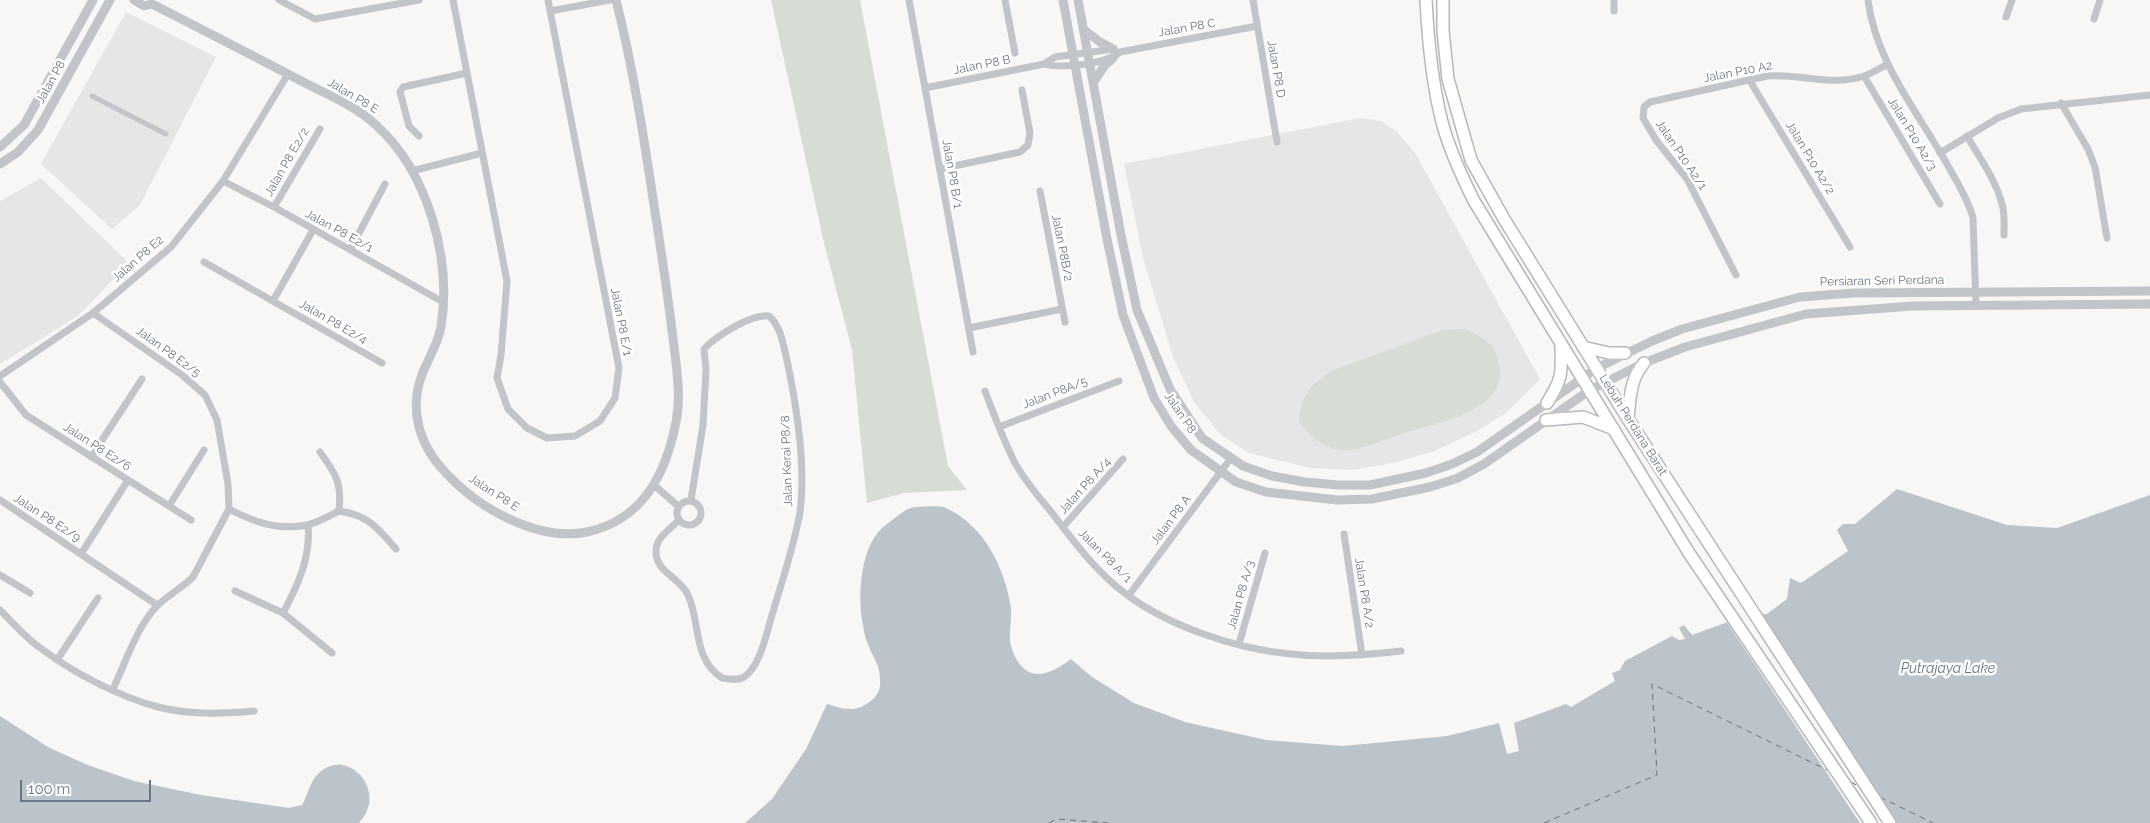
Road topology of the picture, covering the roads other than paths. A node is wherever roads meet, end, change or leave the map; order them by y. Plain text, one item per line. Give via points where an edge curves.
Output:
1 (92, 0) edge
2 (110, 0) edge
3 (134, 0) edge
4 (419, 0) edge
5 (453, 0) edge
6 (548, 0) edge
7 (610, 0) edge
8 (616, 0) edge
9 (909, 0) edge
10 (1005, 0) edge
11 (1063, 0) edge
12 (1078, 0) edge
13 (1253, 0) edge
14 (1426, 0) edge
15 (1443, 0) edge
16 (1614, 0) edge
17 (1868, 0) edge
18 (2012, 0) edge
19 (2100, 0) edge
20 (281, 1) edge
21 (151, 2) edge
22 (550, 11) junction
23 (1614, 11) dead end
24 (2006, 17) dead end
25 (2094, 19) dead end
26 (1257, 26) junction
27 (1083, 29) junction
28 (1088, 52) junction
29 (1015, 53) dead end
30 (1115, 53) junction
31 (1072, 54) junction
32 (1089, 62) junction
33 (1044, 64) junction
34 (1888, 64) junction
35 (1074, 65) junction
36 (467, 73) junction
37 (288, 74) junction
38 (1864, 76) junction
39 (1750, 81) junction
40 (1093, 83) junction
41 (925, 88) junction
42 (1022, 90) dead end
43 (2150, 95) edge
44 (92, 96) dead end
45 (1650, 102) joint
46 (2061, 103) junction
47 (320, 129) dead end
48 (166, 134) dead end
49 (419, 136) dead end
50 (1967, 136) junction
51 (1277, 142) dead end
52 (0, 147) edge
53 (1940, 152) junction
54 (482, 153) junction
55 (0, 164) edge
56 (940, 169) junction
57 (412, 171) junction
58 (223, 181) junction
59 (385, 184) dead end
60 (1040, 191) dead end
61 (1940, 204) dead end
62 (274, 207) junction
63 (313, 230) junction
64 (2004, 236) dead end
65 (2107, 238) dead end
66 (1850, 247) dead end
67 (350, 250) junction
68 (204, 262) dead end
69 (1736, 275) dead end
70 (2150, 290) edge
71 (1976, 292) junction
72 (273, 301) junction
73 (443, 302) junction
74 (2150, 304) edge
75 (1976, 305) junction
76 (1062, 309) junction
77 (93, 313) junction
78 (1065, 322) dead end
79 (969, 328) junction
80 (1561, 344) junction
81 (1583, 347) junction
82 (973, 352) dead end
83 (1625, 354) junction
84 (382, 363) dead end
85 (1644, 363) junction
86 (1597, 368) junction
87 (0, 376) edge
88 (1582, 377) junction
89 (142, 379) dead end
90 (1119, 380) dead end
91 (0, 382) edge
92 (1606, 382) junction
93 (1590, 390) junction
94 (985, 391) dead end
95 (1547, 404) junction
96 (1628, 419) junction
97 (1546, 420) junction
98 (999, 427) junction
99 (1614, 429) junction
100 (204, 450) dead end
101 (320, 452) dead end
102 (91, 457) junction
103 (1231, 458) junction
104 (1124, 459) dead end
105 (1221, 472) junction
106 (128, 480) junction
107 (654, 485) junction
108 (0, 500) edge
109 (691, 500) junction
110 (169, 506) junction
111 (678, 506) junction
112 (229, 509) junction
113 (339, 511) junction
114 (191, 520) dead end
115 (679, 520) junction
116 (308, 525) junction
117 (1062, 527) junction
118 (1344, 534) dead end
119 (396, 549) dead end
120 (1265, 552) dead end
121 (81, 554) junction
122 (0, 576) edge
123 (235, 591) dead end
124 (30, 594) dead end
125 (1128, 595) junction
126 (98, 598) dead end
127 (157, 606) junction
128 (0, 610) edge
129 (283, 613) junction
130 (1240, 644) junction
131 (1401, 651) dead end
132 (332, 653) dead end
133 (1362, 655) junction
134 (57, 660) junction
135 (113, 689) junction
136 (254, 711) dead end
137 (1871, 823) edge
138 (1890, 823) edge

1 - 52 street, Jalan P8 via 24,126
2 - 55 street, Jalan P8 via 38,130 18,152
3 - 21 street, Jalan P8 E via 144,6
4 - 20 street via 315,19
5 - 36 street, Jalan P8 E/1
6 - 22 street, Jalan P8 E/1
7 - 22 street
8 - 107 street, Jalan P8 E via 641,122 668,293 678,381 677,418 664,467
9 - 41 street, Jalan P8 B/1
10 - 29 street
11 - 31 street, Jalan P8
12 - 27 street, Jalan P8
13 - 26 street, Jalan P8 D
14 - 80 main road, Lebuh Perdana Barat via 1442,122 1457,166 1495,238
15 - 81 main road, Lebuh Perdana Barat via 1448,79 1471,160
16 - 23 street
17 - 34 street via 1881,50
18 - 24 street
19 - 25 street
21 - 37 street, Jalan P8 E
22 - 54 street, Jalan P8 E/1 via 619,368 616,398 600,421 575,436 547,438 527,428 508,409 497,378 507,281
26 - 30 street, Jalan P8 C
26 - 51 street, Jalan P8 D
27 - 28 street, Jalan P8
27 - 30 street
28 - 30 street, Jalan P8 C
28 - 31 street, Jalan P8 C
28 - 32 street, Jalan P8
30 - 32 street, Jalan P8 C
30 - 40 street
31 - 33 street, Jalan P8 B via 1056,57
31 - 35 street, Jalan P8
32 - 35 street, Jalan P8 C
32 - 40 street, Jalan P8
33 - 35 street, Jalan P8 B via 1058,68
33 - 41 street, Jalan P8 B
34 - 38 street, Jalan P10 A2
34 - 53 street
35 - 105 street, Jalan P8 via 1123,315 1154,398 1171,426 1191,450
36 - 49 street via 403,87 400,92 409,126
36 - 54 street, Jalan P8 E/1
37 - 57 street, Jalan P8 E via 375,123
37 - 58 street, Jalan P8 E2
38 - 39 street, Jalan P10 A2 via 1842,80 1783,74
38 - 61 street, Jalan P10 A2/3
39 - 45 street, Jalan P10 A2
39 - 66 street, Jalan P10 A2/2
40 - 103 street, Jalan P8 via 1137,310 1170,389 1185,414 1202,438
41 - 56 street, Jalan P8 B/1
42 - 56 street via 1030,133 1028,145 1020,152
43 - 46 street
44 - 48 street
45 - 69 street, Jalan P10 A2/1 via 1644,107 1643,118 1687,179
46 - 50 street via 2021,109
46 - 65 street via 2095,166
47 - 62 street, Jalan P8 E2/2
50 - 53 street
50 - 64 street via 2003,204
53 - 71 street via 1970,206
54 - 57 street
56 - 79 street, Jalan P8 B/1
57 - 73 street, Jalan P8 E via 438,239
58 - 62 street, Jalan P8 E2/1
58 - 77 street, Jalan P8 E2 via 170,247
59 - 67 street
60 - 76 street, Jalan P8B/2
62 - 63 street, Jalan P8 E2/1
63 - 67 street, Jalan P8 E2/1
63 - 72 street
67 - 73 street, Jalan P8 E2/1
68 - 72 street, Jalan P8 E2/4
70 - 71 street, Persiaran Seri Perdana
71 - 75 street
71 - 83 street, Persiaran Seri Perdana via 1854,292 1800,297 1682,328
72 - 84 street, Jalan P8 E2/4
73 - 107 street, Jalan P8 E via 440,330 416,401 416,420 431,454 460,486 508,518 545,532 564,534 584,532 614,522 639,505
74 - 75 street, Persiaran Seri Perdana
75 - 85 street, Persiaran Seri Perdana via 1806,314 1685,347
76 - 78 street, Jalan P8B/2
76 - 79 street
77 - 87 street, Jalan P8 E2
77 - 112 street, Jalan P8 E2/5 via 205,394 217,420
79 - 82 street, Jalan P8 B/1
80 - 88 main road, Lebuh Perdana Barat
80 - 95 main road via 1560,382
81 - 83 main road via 1609,354
81 - 86 main road, Lebuh Perdana Barat
83 - 86 street, Persiaran Seri Perdana
85 - 92 street, Persiaran Seri Perdana
85 - 96 main road via 1632,384
86 - 88 street, Jalan P8
86 - 92 main road, Lebuh Perdana Barat
88 - 93 main road, Lebuh Perdana Barat
88 - 95 street, Jalan P8
89 - 102 street
90 - 98 street, Jalan P8A/5
91 - 102 street, Jalan P8 E2/6 via 26,415
92 - 93 street, Jalan P8
92 - 96 main road, Lebuh Perdana Barat
93 - 97 street, Jalan P8
93 - 99 main road, Lebuh Perdana Barat
94 - 98 street, Jalan P8 A/1
95 - 103 street, Jalan P8 via 1477,452 1452,464 1370,485 1305,482 1272,476 1243,466
96 - 138 main road, Lebuh Perdana Barat
97 - 99 main road via 1583,417
97 - 105 street, Jalan P8 via 1484,464 1458,478 1372,499 1337,500 1266,492 1236,482
98 - 117 street, Jalan P8 A/1 via 1015,463
99 - 137 main road, Lebuh Perdana Barat via 1705,576
100 - 110 street
101 - 113 street via 334,471 341,492
102 - 106 street, Jalan P8 E2/6
103 - 105 street, Jalan P8 A
104 - 117 street, Jalan P8 A/4
105 - 125 street, Jalan P8 A
106 - 110 street, Jalan P8 E2/6
106 - 121 street, Jalan P8 E2/9
107 - 111 street
108 - 121 street, Jalan P8 E2/9
109 - 111 street
109 - 115 street via 699,506 699,519 692,525
109 - 115 street, Jalan Kerai P8/8 via 703,424 704,349 755,316 769,316 780,332 796,405 801,469 800,511 761,650 749,672 740,679 722,678 706,662 688,595 659,564 656,545
110 - 114 street, Jalan P8 E2/6
111 - 115 street
112 - 116 street via 252,521 278,528
112 - 127 street via 193,577
113 - 116 street
113 - 119 street via 354,513 373,523
116 - 129 street via 310,543 298,587
117 - 125 street, Jalan P8 A/1 via 1086,556
118 - 133 street, Jalan P8 A/2
120 - 130 street, Jalan P8 A/3
121 - 127 street, Jalan P8 E2/9
122 - 124 street
123 - 129 street
125 - 130 street, Jalan P8 A/1 via 1154,612 1194,630
126 - 134 street
127 - 135 street via 147,617
128 - 134 street via 37,646
129 - 132 street
130 - 133 street, Jalan P8 A/1 via 1290,654
131 - 133 street, Jalan P8 A/1
134 - 135 street
135 - 136 street via 159,707 219,713

